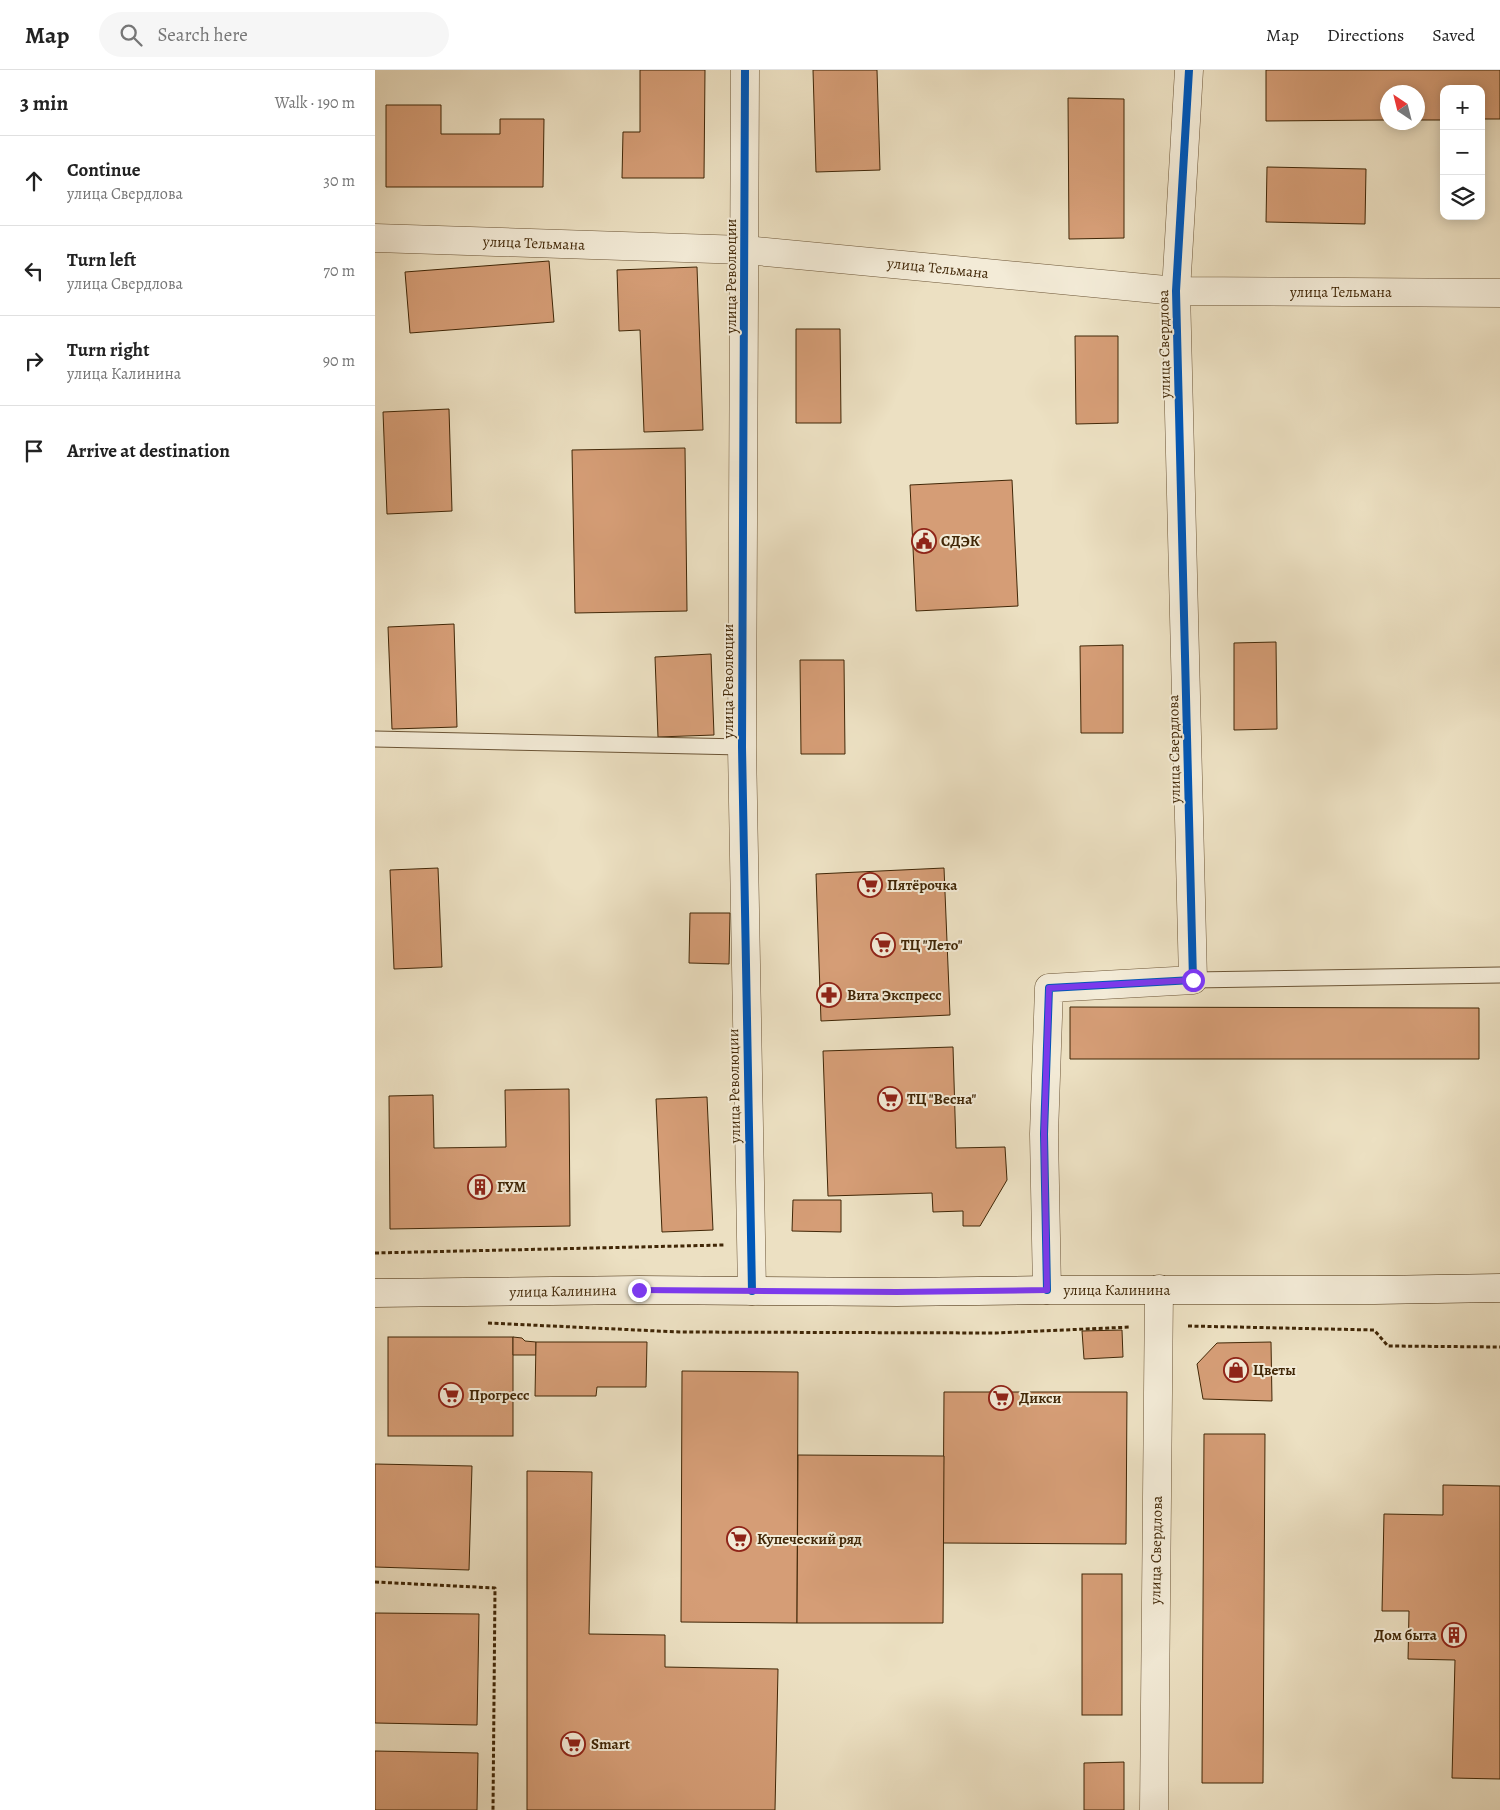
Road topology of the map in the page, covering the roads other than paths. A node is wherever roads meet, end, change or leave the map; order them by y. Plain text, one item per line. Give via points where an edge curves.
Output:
1 (745, 70) edge
2 (1189, 70) edge
3 (375, 238) edge
4 (745, 250) junction
5 (1175, 291) junction
6 (1500, 293) edge
7 (375, 739) edge
8 (742, 747) junction
9 (1500, 975) edge
10 (1193, 980) junction
11 (1500, 1288) edge
12 (1159, 1289) junction
13 (1047, 1290) junction
14 (752, 1291) junction
15 (375, 1293) edge
16 (1154, 1810) edge

1 - 4 street, улица Революции
2 - 5 street, улица Свердлова
3 - 4 street, улица Тельмана
4 - 5 street, улица Тельмана
4 - 8 street, улица Революции
5 - 6 street, улица Тельмана
5 - 10 street, улица Свердлова
7 - 8 lane
8 - 14 street, улица Революции
9 - 10 lane
10 - 13 street via 1049,988 1044,1134
11 - 12 street, улица Калинина
12 - 13 street, улица Калинина
12 - 16 street, улица Свердлова
13 - 14 street, улица Калинина
14 - 15 street, улица Калинина

